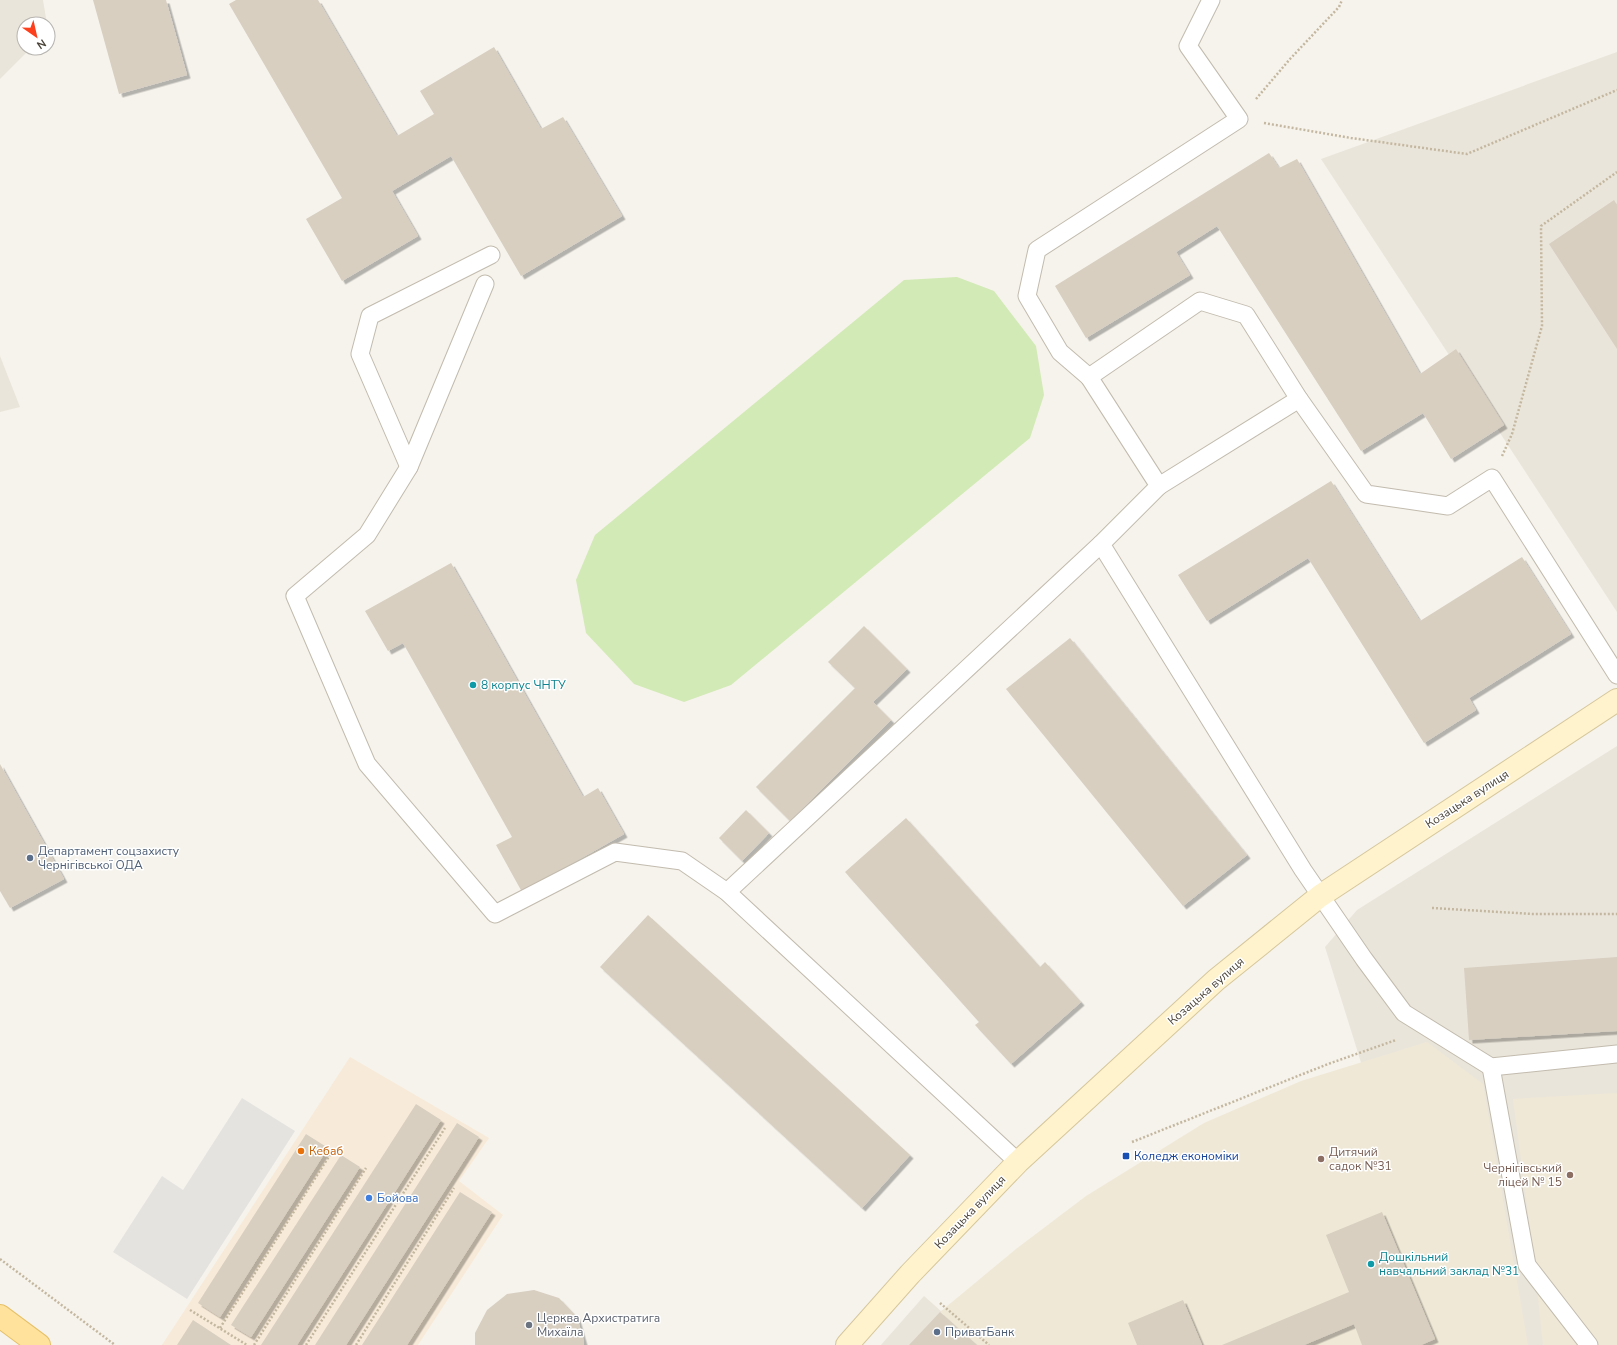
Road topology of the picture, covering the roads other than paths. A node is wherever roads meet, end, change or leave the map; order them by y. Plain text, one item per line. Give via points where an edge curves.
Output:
1 (1211, 0) edge
2 (491, 255) dead end
3 (485, 284) dead end
4 (1089, 377) junction
5 (1299, 400) junction
6 (409, 467) junction
7 (1159, 486) junction
8 (1101, 544) junction
9 (1617, 675) edge
10 (1617, 700) edge
11 (727, 892) junction
12 (1320, 896) junction
13 (1617, 1054) edge
14 (1491, 1067) junction
15 (1018, 1162) junction
16 (0, 1316) edge
17 (39, 1345) edge
18 (847, 1345) edge
19 (1589, 1345) edge

1 - 4 lane via 1188,46 1240,119 1037,250 1027,296 1060,352
2 - 6 lane via 370,316 360,354
3 - 6 lane
4 - 5 lane via 1200,301 1246,315
4 - 7 lane
5 - 7 lane
5 - 9 lane via 1366,494 1448,506 1492,478
6 - 11 lane via 367,534 294,596 367,764 495,914 615,852 682,862
7 - 8 lane
8 - 11 lane
8 - 12 lane
10 - 12 main road, Козацька вулиця
11 - 15 lane
12 - 14 lane via 1404,1013
12 - 15 main road, Козацька вулиця via 1216,980
13 - 14 lane
14 - 19 lane via 1527,1265
15 - 18 main road, Козацька вулиця via 910,1274
16 - 17 main road

